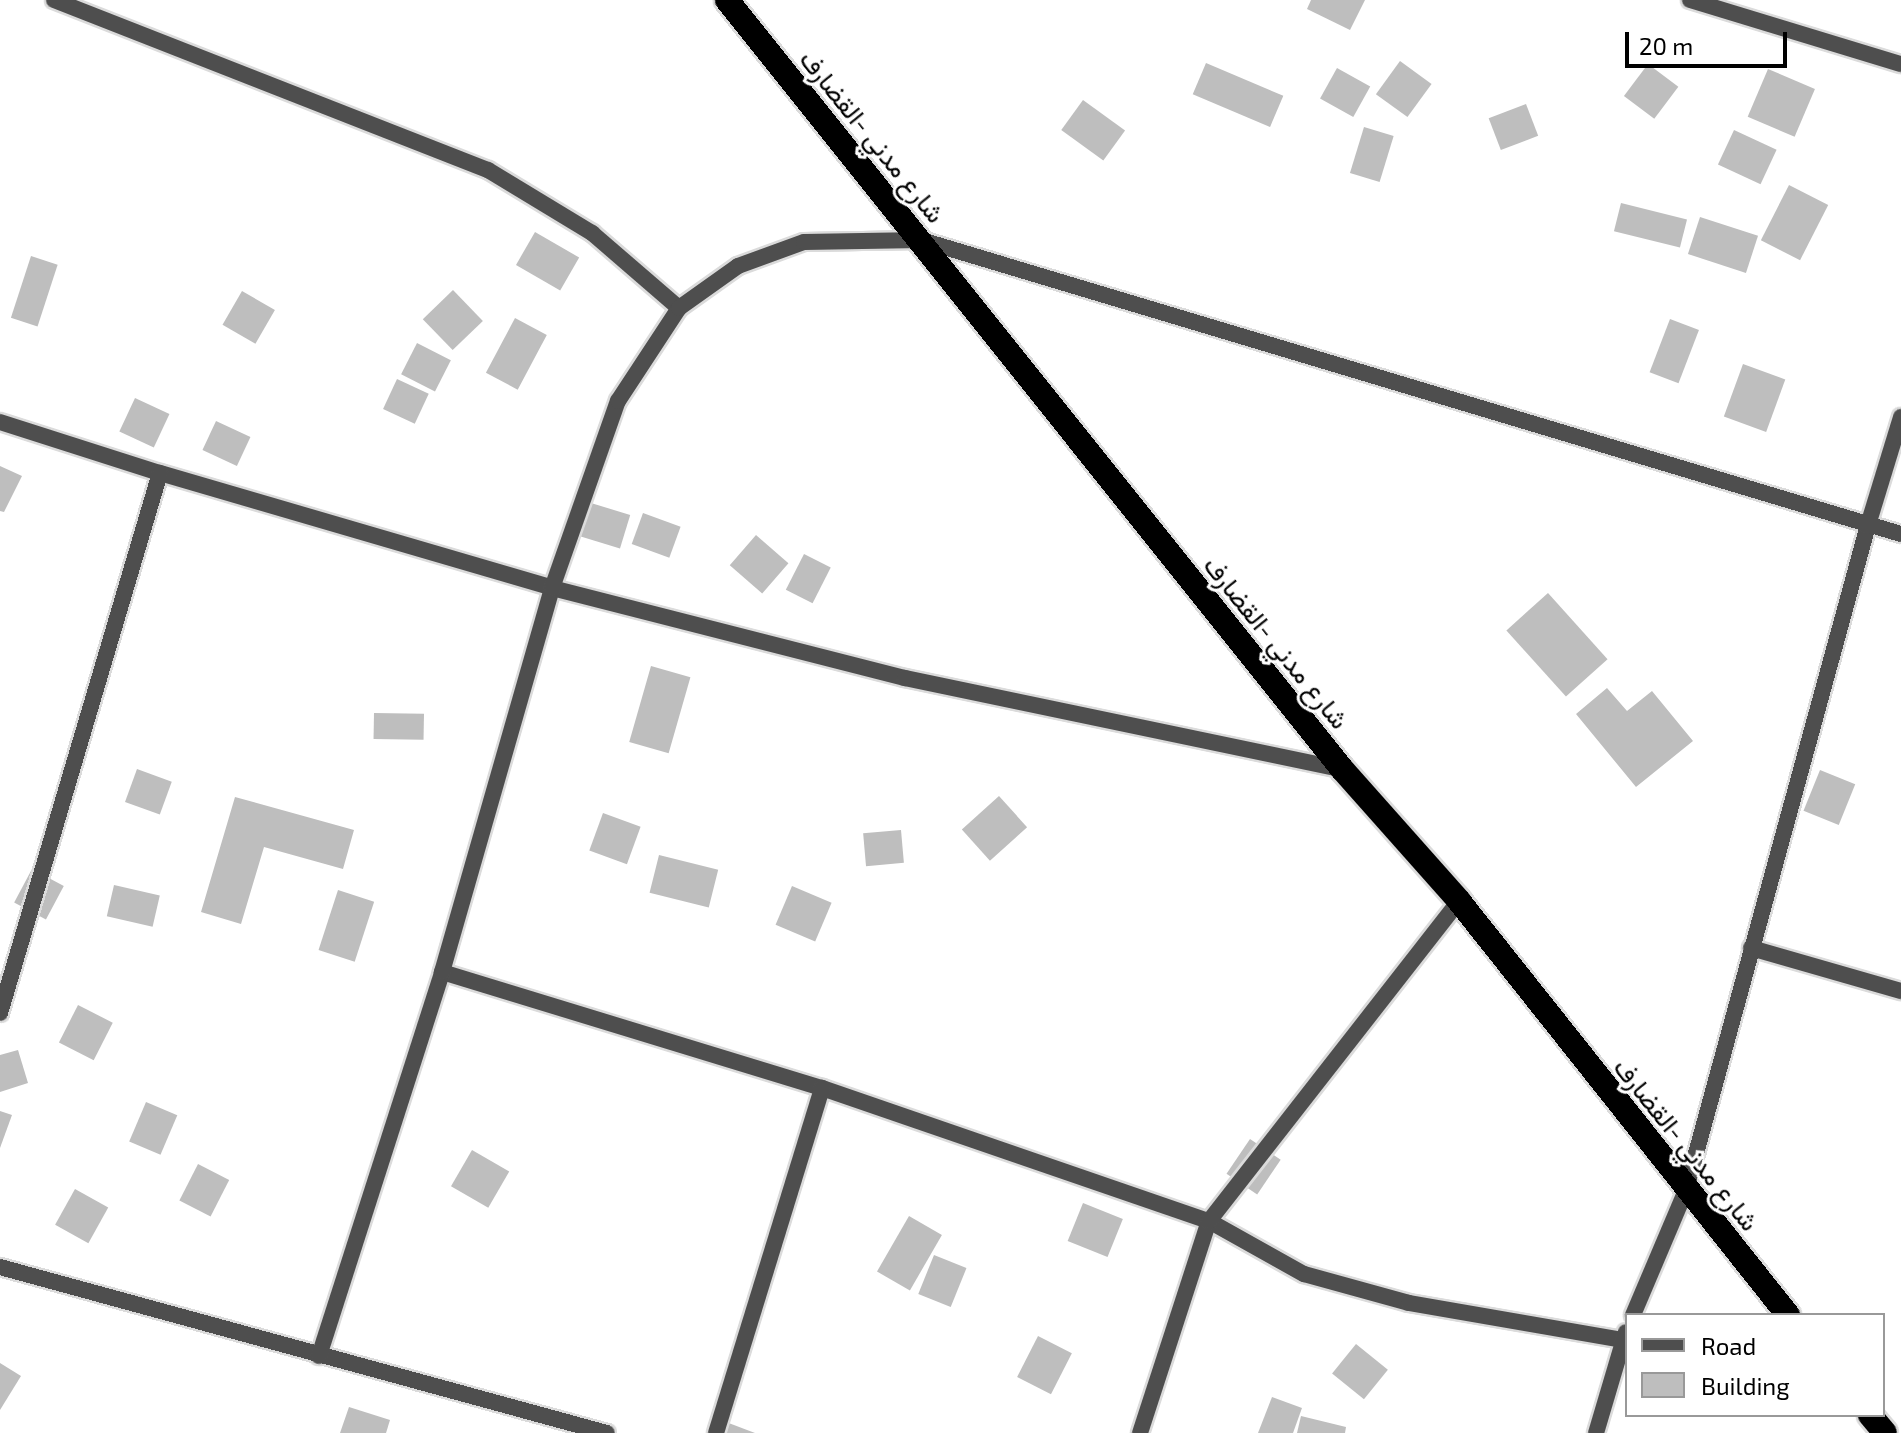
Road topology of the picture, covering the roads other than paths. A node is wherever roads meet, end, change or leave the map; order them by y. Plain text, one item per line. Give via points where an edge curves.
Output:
1 (54, 0) edge
2 (727, 0) edge
3 (1690, 0) edge
4 (1901, 64) edge
5 (921, 240) junction
6 (679, 308) junction
7 (1901, 417) edge
8 (0, 422) edge
9 (160, 473) junction
10 (1868, 525) junction
11 (1901, 534) edge
12 (552, 588) junction
13 (1342, 769) junction
14 (1459, 901) junction
15 (1751, 948) junction
16 (442, 972) junction
17 (1901, 991) edge
18 (0, 1013) edge
19 (822, 1088) junction
20 (1686, 1190) junction
21 (1209, 1221) junction
22 (0, 1267) edge
23 (1634, 1313) edge
24 (1786, 1313) edge
25 (1625, 1335) edge
26 (319, 1356) junction
27 (1872, 1417) edge
28 (607, 1433) edge
29 (716, 1433) edge
30 (1140, 1433) edge
31 (1596, 1433) edge
32 (1885, 1433) edge

1 - 6 street via 488,170 592,233
2 - 5 highway, شارع مدني -القضارف
3 - 4 street
5 - 6 street via 804,242 738,266
5 - 10 street
5 - 13 highway, شارع مدني -القضارف
6 - 12 street via 618,401
7 - 10 street
8 - 9 street
9 - 12 street
9 - 18 street
10 - 11 street
10 - 15 street
12 - 13 street via 905,678
12 - 16 street
13 - 14 highway, شارع مدني -القضارف
14 - 20 highway, شارع مدني -القضارف
14 - 21 street
15 - 17 street
15 - 20 street
16 - 19 street
16 - 26 street
19 - 21 street
19 - 29 street
20 - 23 street
20 - 24 highway, شارع مدني -القضارف
21 - 25 street via 1304,1274 1409,1303
21 - 30 street
22 - 26 street
25 - 31 street
26 - 28 street
27 - 32 highway

